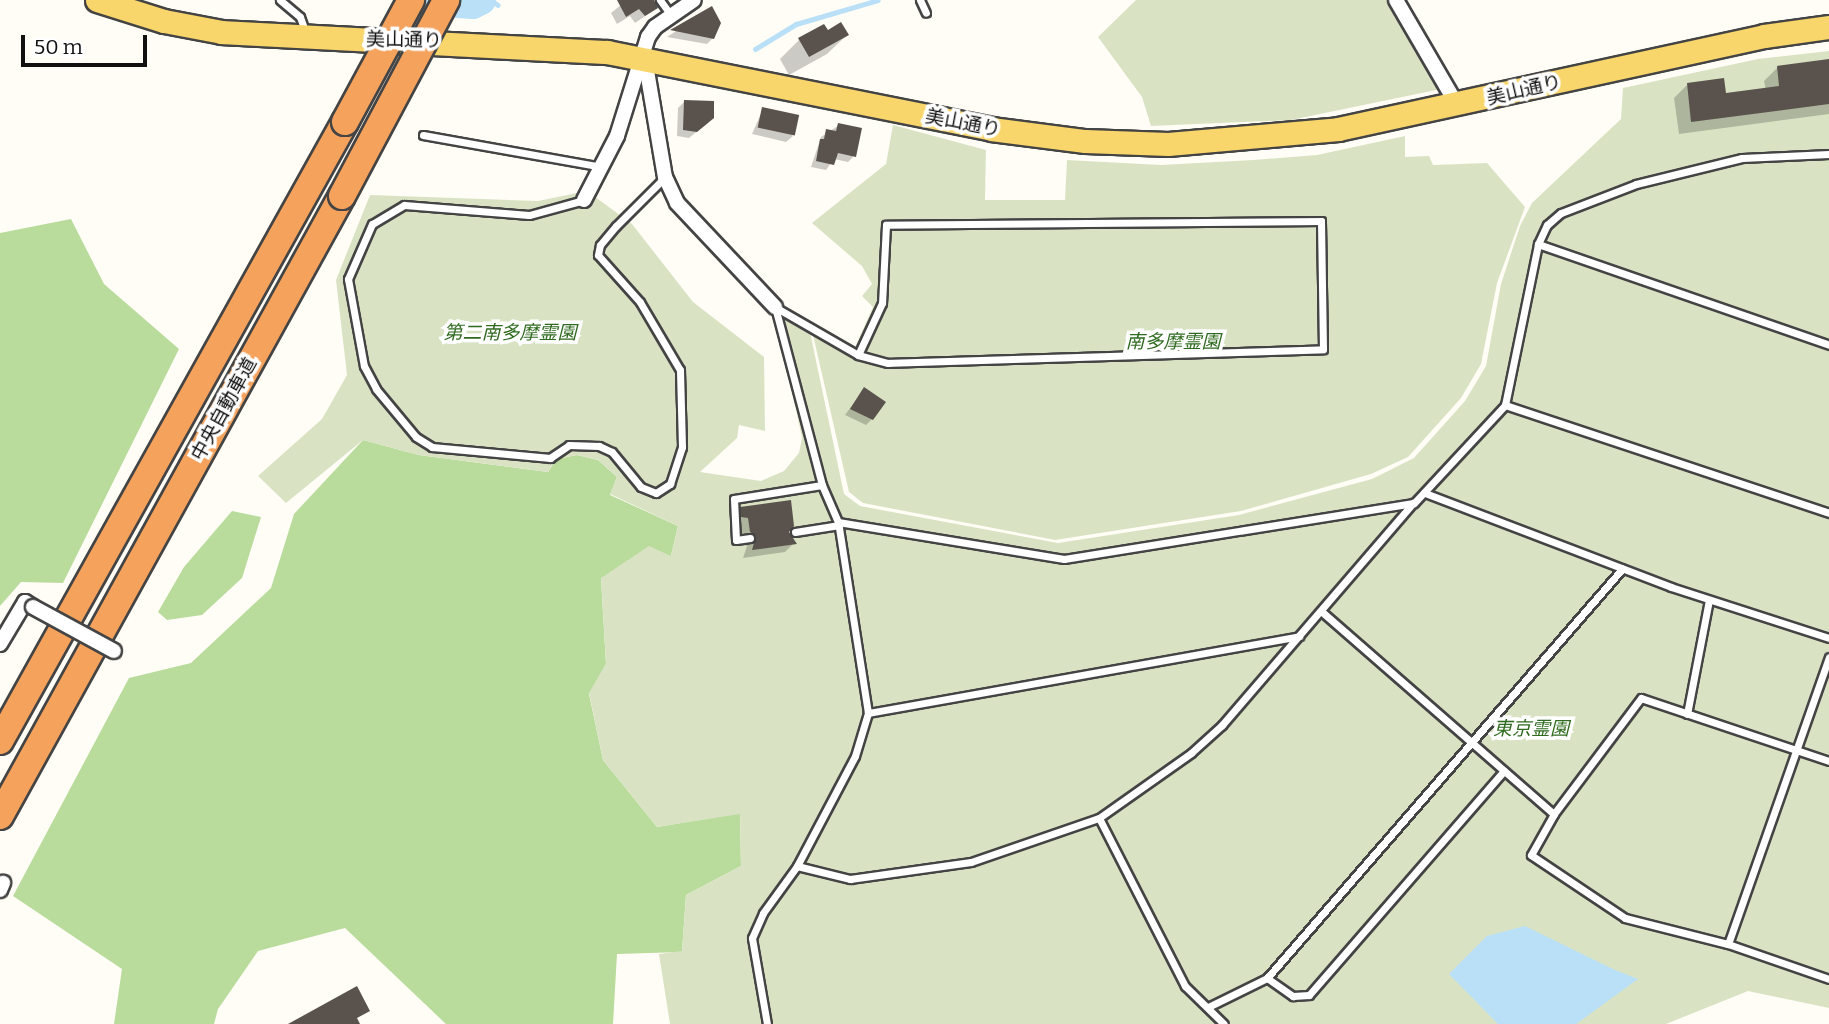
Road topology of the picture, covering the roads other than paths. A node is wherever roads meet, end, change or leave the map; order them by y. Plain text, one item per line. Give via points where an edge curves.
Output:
1 (97, 0) edge
2 (280, 0) edge
3 (411, 0) edge
4 (446, 0) edge
5 (660, 0) edge
6 (694, 0) edge
7 (920, 0) edge
8 (1396, 0) edge
9 (926, 13) dead end
10 (670, 14) junction
11 (1829, 27) edge
12 (308, 38) junction
13 (645, 59) junction
14 (1457, 105) junction
15 (423, 135) dead end
16 (1829, 154) edge
17 (603, 167) junction
18 (664, 177) junction
19 (584, 200) joint
20 (1538, 244) junction
21 (775, 307) junction
22 (1829, 345) edge
23 (858, 355) junction
24 (1505, 405) junction
25 (822, 485) junction
26 (1425, 493) junction
27 (1414, 503) junction
28 (1829, 513) edge
29 (839, 524) junction
30 (795, 532) dead end
31 (750, 538) dead end
32 (1622, 569) junction
33 (1709, 600) junction
34 (1321, 611) junction
35 (1300, 636) junction
36 (1829, 638) edge
37 (0, 644) edge
38 (118, 653) dead end
39 (1829, 657) edge
40 (868, 713) junction
41 (1687, 714) junction
42 (0, 741) edge
43 (1472, 744) junction
44 (1796, 750) junction
45 (1829, 761) edge
46 (1504, 771) junction
47 (1554, 814) junction
48 (0, 816) edge
49 (1099, 818) junction
50 (797, 866) junction
51 (1728, 944) junction
52 (1266, 978) junction
53 (1829, 979) edge
54 (1208, 1007) junction
55 (767, 1024) edge
56 (1224, 1024) edge

1 - 12 main road, 美山通り via 192,28
2 - 12 lane via 300,17
3 - 42 highway, 中央自動車道, bridge
4 - 48 highway, 中央自動車道, bridge
5 - 10 lane
6 - 10 street
7 - 9 lane
8 - 14 street
10 - 13 street via 648,37
11 - 14 main road, 美山通り via 1763,36
12 - 13 main road, 美山通り via 543,45
13 - 14 main road, 美山通り via 991,129 1126,143 1284,136
13 - 17 street
13 - 18 street
15 - 17 lane
16 - 20 lane via 1742,158 1596,196 1561,212 1547,225
17 - 19 street
18 - 19 lane via 608,235 598,255 640,302 680,370 682,447 670,484 656,493 641,487 612,452 599,446 569,445 550,458 432,447 416,437 376,389 364,366 348,279 372,224 404,205 528,215 567,209
18 - 21 street via 677,203
20 - 22 lane
20 - 24 lane
21 - 23 lane
21 - 25 lane
23 - 23 lane via 888,363 1324,349 1321,221 886,225 882,303
24 - 26 lane
24 - 28 lane
25 - 29 lane
25 - 31 lane via 734,499 736,540
26 - 27 lane
26 - 32 lane
27 - 29 lane via 1064,559
27 - 34 lane
29 - 30 lane
29 - 40 lane
32 - 33 lane
32 - 43 lane
33 - 36 lane
33 - 41 lane
34 - 35 lane
34 - 43 lane
35 - 40 lane
35 - 49 lane via 1222,725 1191,753
37 - 38 street, bridge via 25,602
39 - 44 lane
40 - 50 lane via 855,756
41 - 44 lane
41 - 47 lane via 1641,698
43 - 46 lane
43 - 52 lane
44 - 45 lane
44 - 51 lane
46 - 47 lane
46 - 52 lane via 1309,995 1293,996
47 - 51 lane via 1531,855 1625,918
49 - 50 lane via 971,862 850,879
49 - 54 lane via 1185,986
50 - 55 lane via 763,912 752,938
51 - 53 lane
52 - 54 lane
54 - 56 lane

